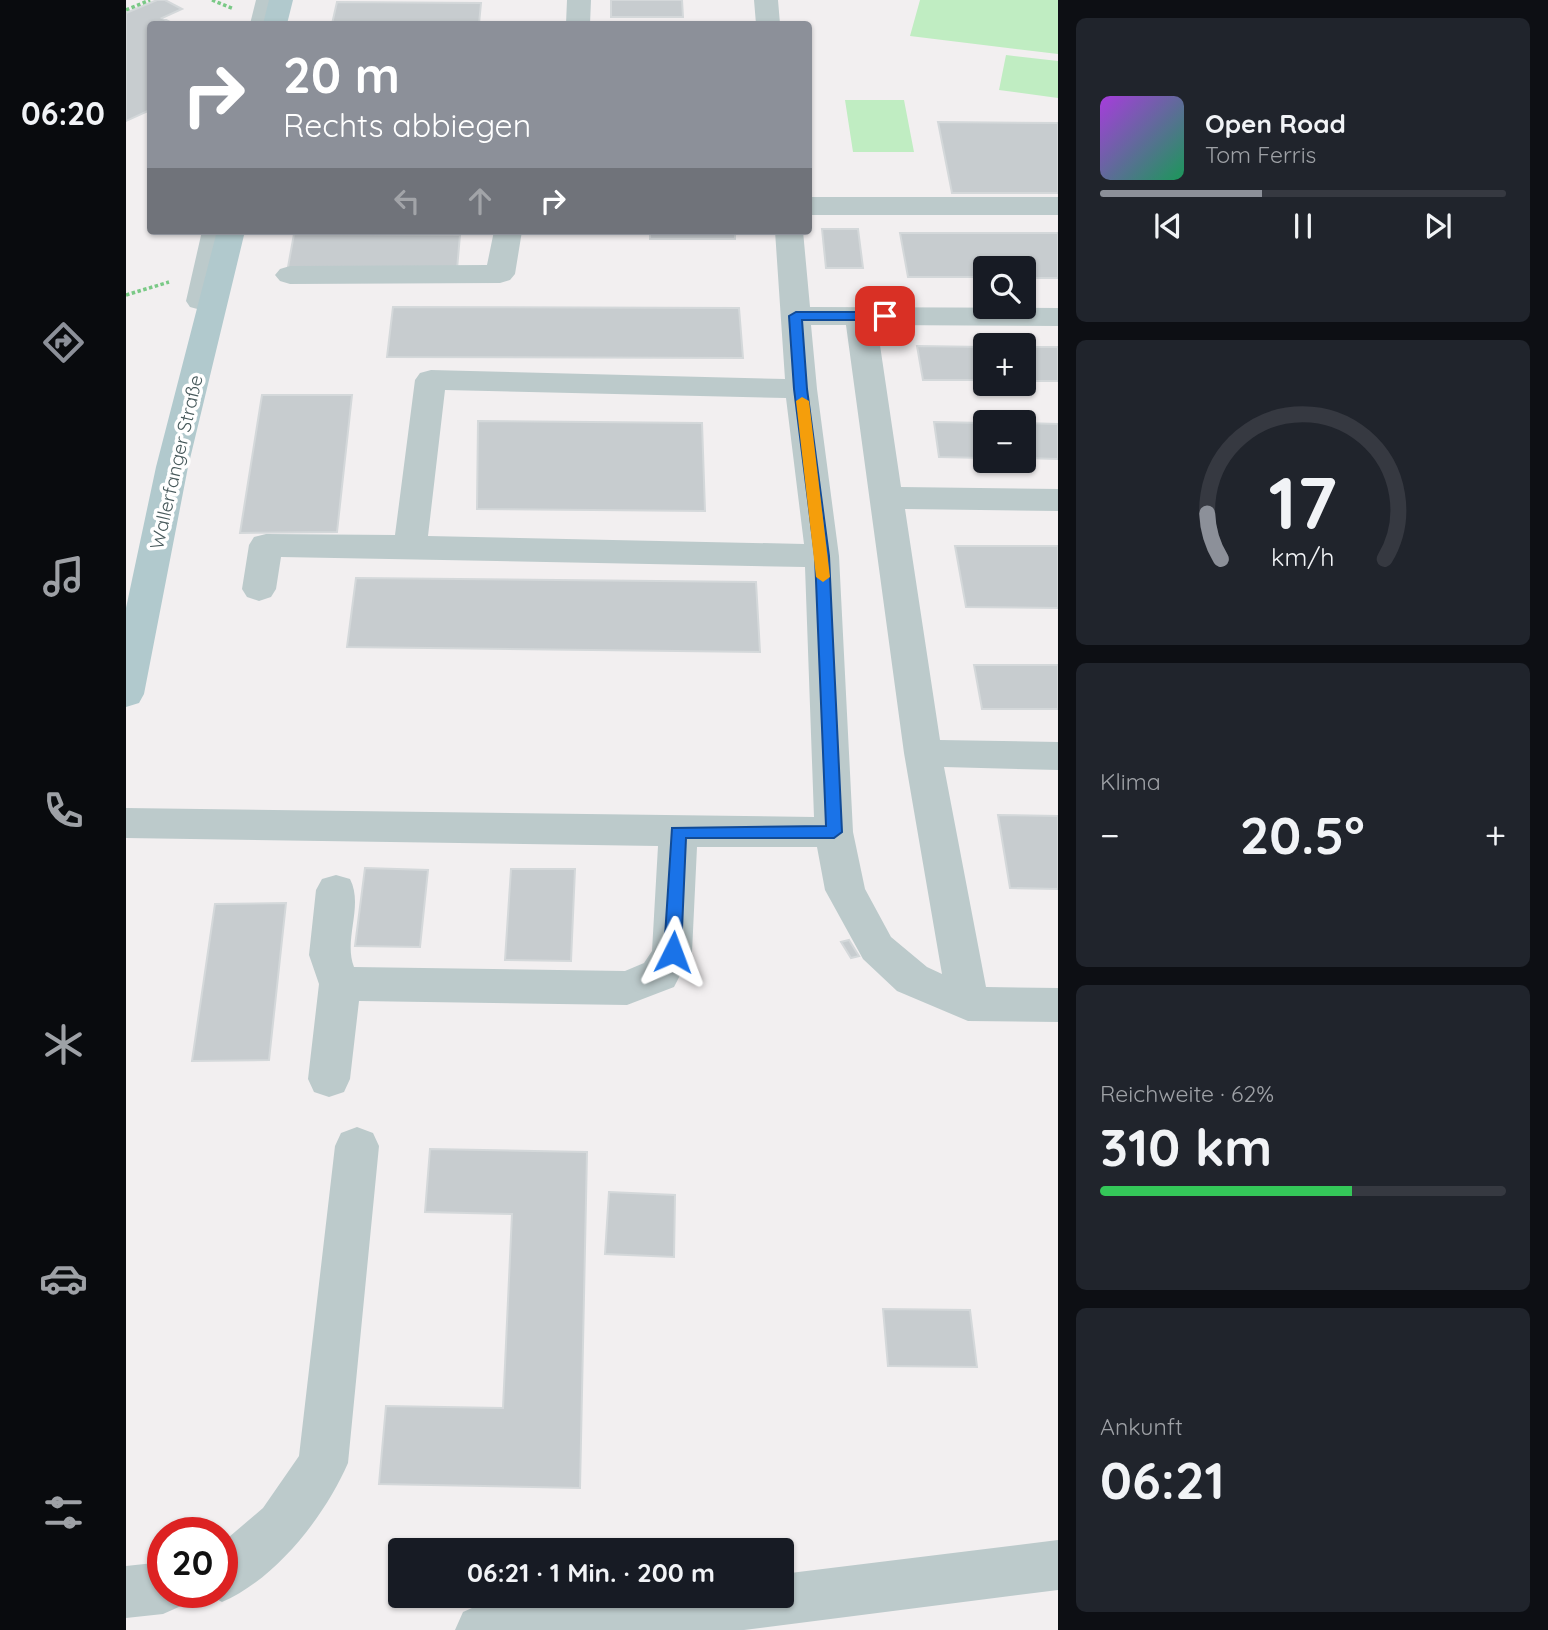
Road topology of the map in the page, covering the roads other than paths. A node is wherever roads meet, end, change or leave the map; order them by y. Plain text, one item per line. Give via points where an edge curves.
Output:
1 (268, 0) edge
2 (281, 0) edge
3 (579, 0) edge
4 (766, 0) edge
5 (263, 21) edge
6 (276, 21) edge
7 (578, 21) edge
8 (768, 21) edge
9 (812, 206) edge
10 (1058, 206) edge
11 (215, 235) edge
12 (230, 235) edge
13 (507, 235) edge
14 (789, 235) edge
15 (290, 275) dead end
16 (796, 316) junction
17 (860, 316) junction
18 (1058, 317) edge
19 (801, 389) junction
20 (886, 498) junction
21 (1058, 500) edge
22 (410, 547) junction
23 (822, 556) junction
24 (258, 589) dead end
25 (135, 652) junction
26 (126, 694) edge
27 (923, 753) junction
28 (1058, 756) edge
29 (126, 823) edge
30 (678, 832) junction
31 (834, 832) junction
32 (336, 890) dead end
33 (340, 984) junction
34 (968, 1004) junction
35 (1058, 1005) edge
36 (329, 1079) dead end
37 (357, 1146) dead end
38 (238, 1562) edge
39 (1058, 1565) edge
40 (147, 1590) edge
41 (126, 1592) edge
42 (666, 1622) edge
43 (481, 1630) edge

1 - 5 lane
2 - 6 main road
3 - 7 lane
4 - 8 lane
9 - 10 lane
11 - 25 lane via 128,641
12 - 25 main road, Wallerfanger Straße via 172,467
13 - 15 lane via 500,274
14 - 16 lane
16 - 17 lane
16 - 19 lane
17 - 18 lane
17 - 20 lane
19 - 22 lane via 430,380
19 - 23 lane
20 - 21 lane
20 - 27 lane
22 - 23 lane
22 - 24 lane via 266,545
23 - 31 lane
25 - 26 main road, Wallerfanger Straße
27 - 28 lane
27 - 34 lane
29 - 30 lane
30 - 31 lane
30 - 33 lane via 673,952 659,975 626,988
31 - 34 lane via 845,890 877,948 912,979
32 - 33 lane via 329,955
33 - 36 lane
34 - 35 lane
37 - 38 lane via 323,1463 281,1526
39 - 42 lane
40 - 41 lane
42 - 43 lane

